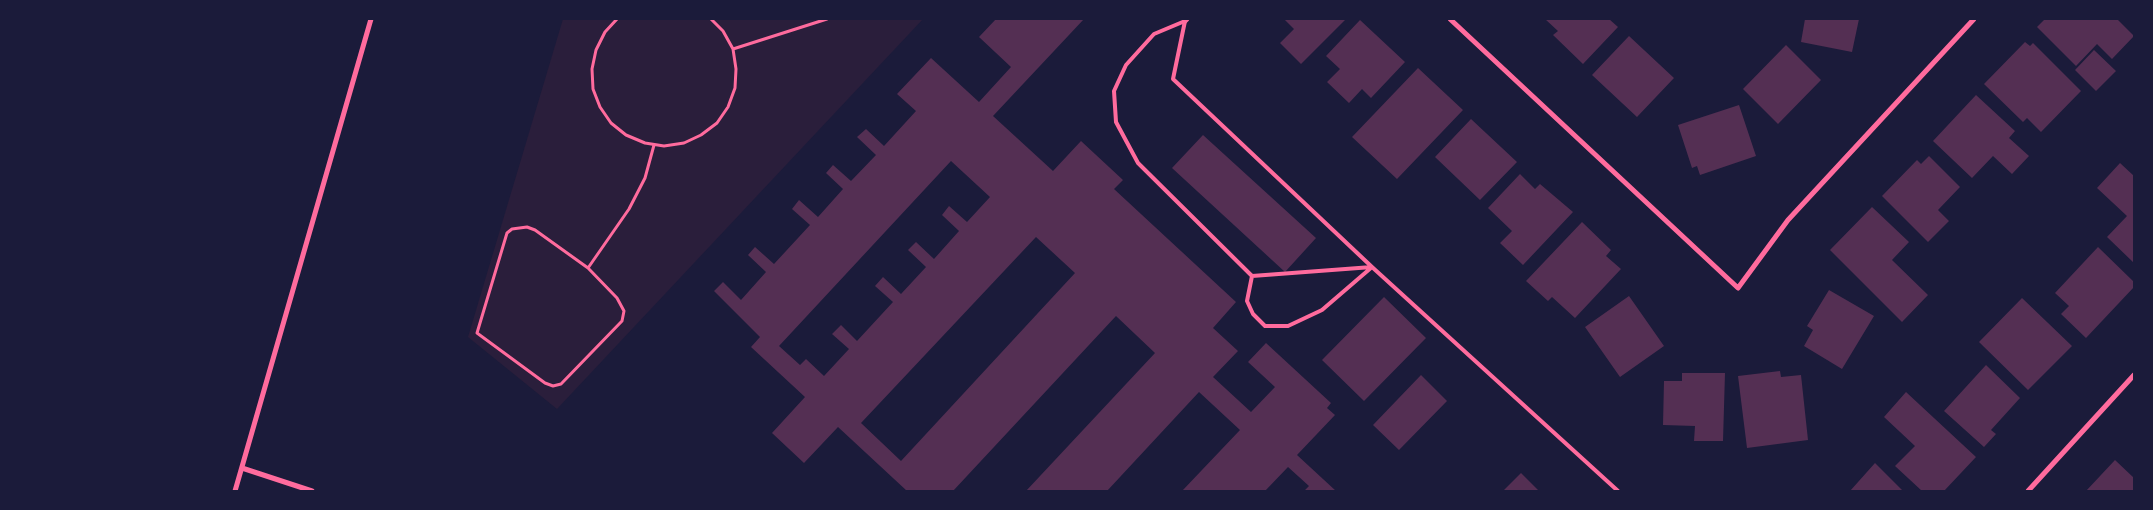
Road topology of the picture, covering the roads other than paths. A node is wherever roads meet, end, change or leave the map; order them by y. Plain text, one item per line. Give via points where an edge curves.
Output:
1 (371, 19) edge
2 (1450, 19) edge
3 (1974, 19) edge
4 (1186, 20) edge
5 (1372, 267) junction
6 (1252, 276) junction
7 (2134, 375) edge
8 (242, 468) junction
9 (235, 491) edge
10 (312, 491) edge
11 (1618, 491) edge
12 (2028, 491) edge

1 - 8 street
2 - 3 street via 1738,288 1788,220
4 - 5 lane via 1173,79
4 - 6 lane via 1154,34 1126,65 1114,91 1116,122 1138,163
5 - 6 lane
5 - 6 lane via 1322,310 1288,326 1266,326 1253,314 1247,301
5 - 11 lane
7 - 12 street
8 - 9 street
8 - 10 street

